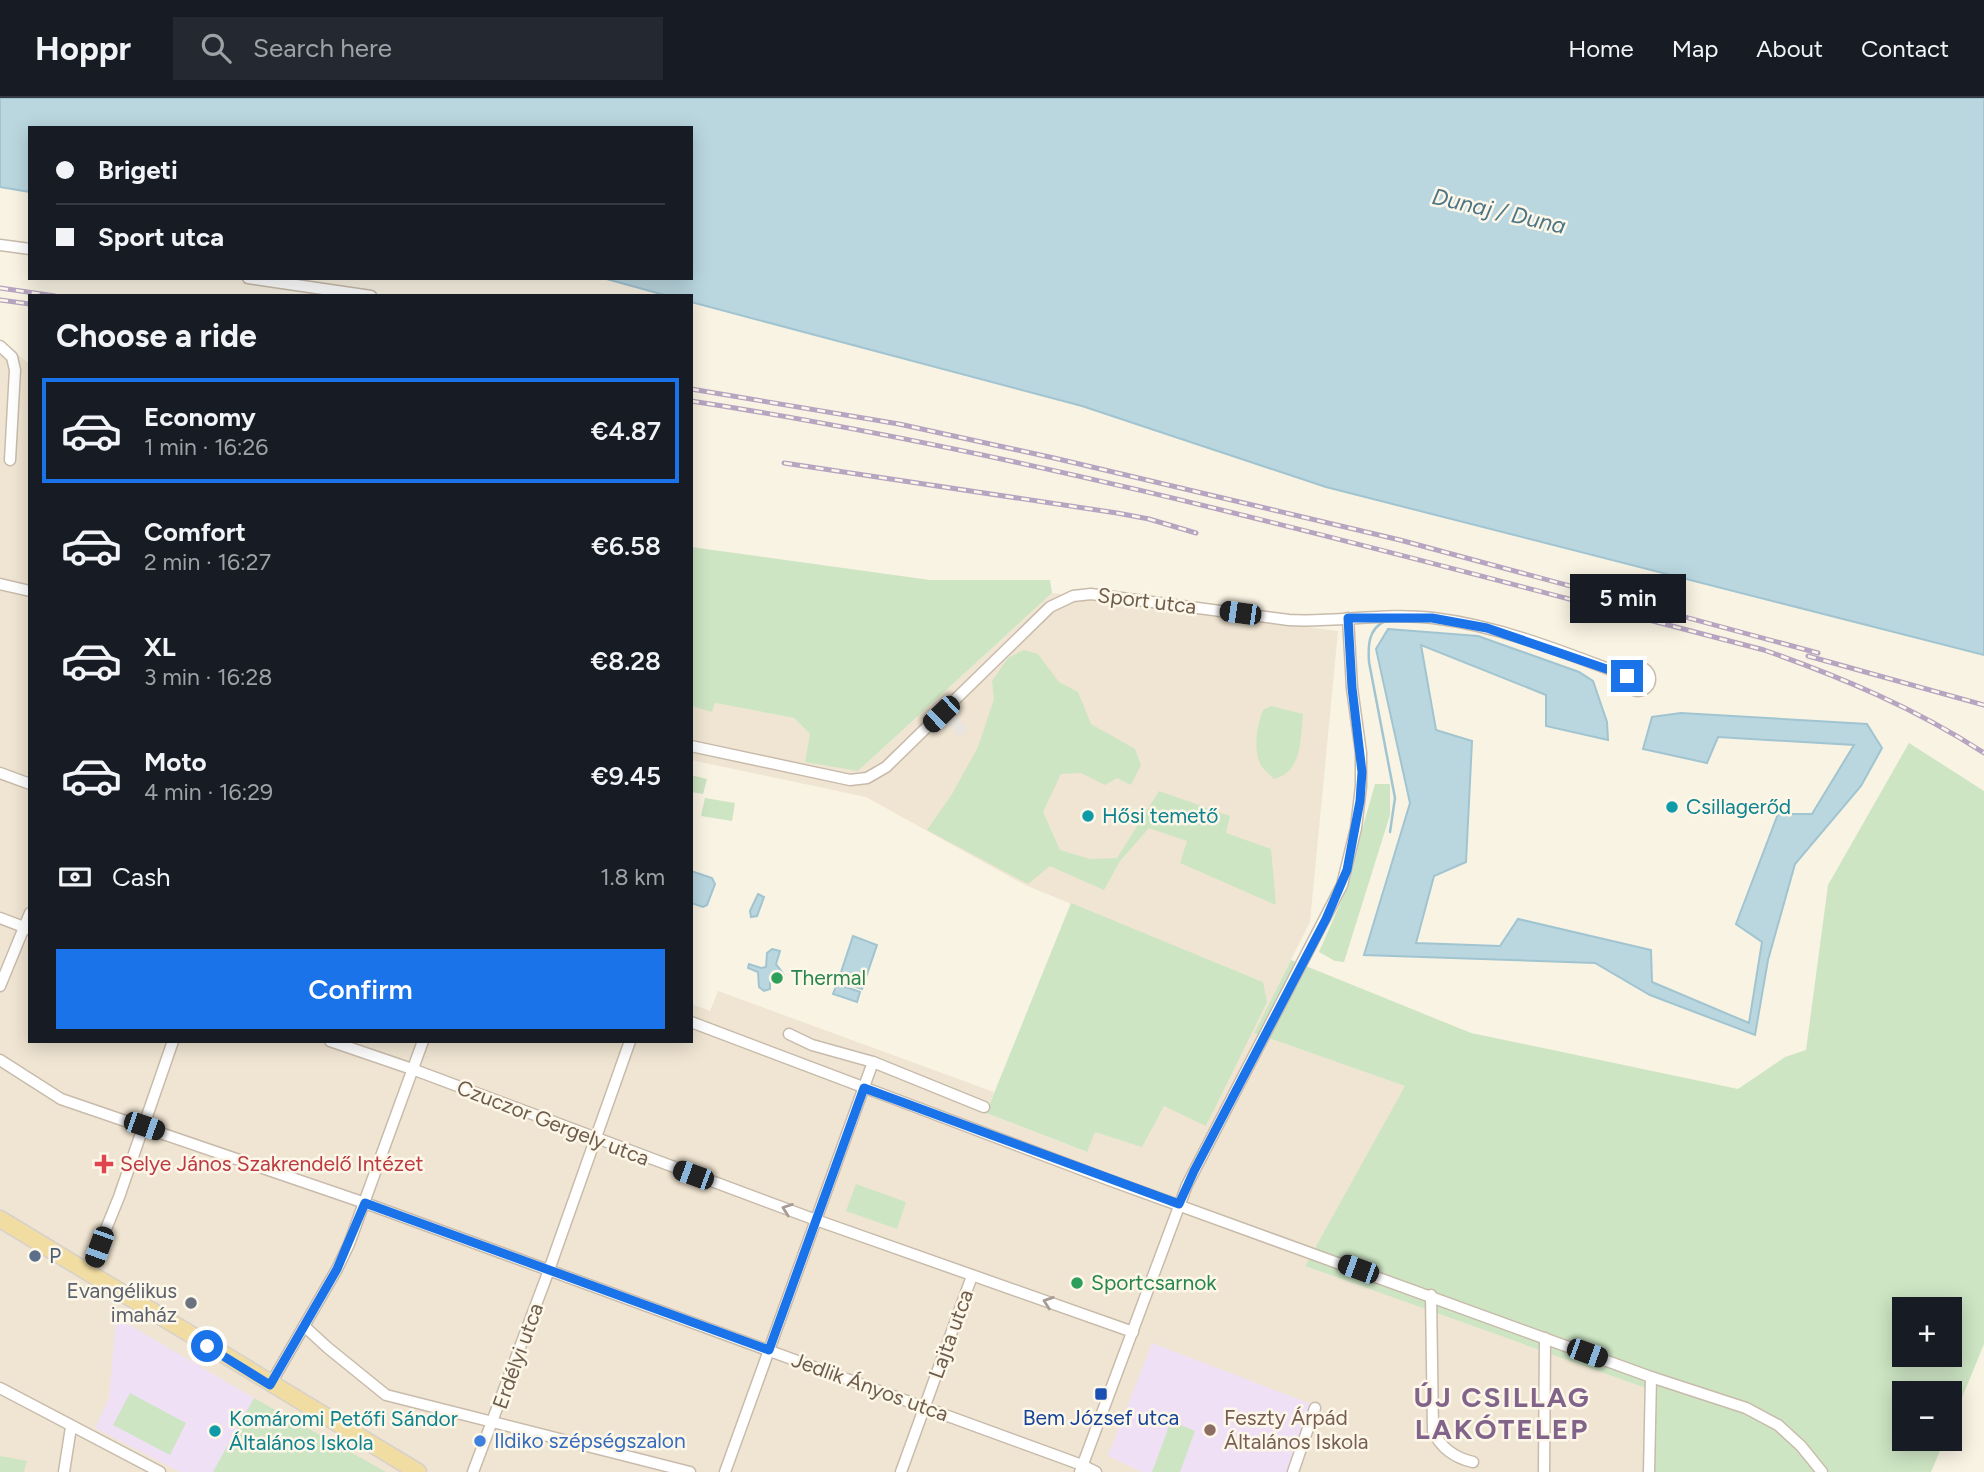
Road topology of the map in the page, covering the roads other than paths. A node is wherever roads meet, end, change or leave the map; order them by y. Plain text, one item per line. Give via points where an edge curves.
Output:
1 (0, 245) edge
2 (28, 249) edge
3 (261, 280) edge
4 (357, 294) edge
5 (0, 346) edge
6 (10, 460) dead end
7 (0, 584) edge
8 (28, 591) edge
9 (1348, 618) junction
10 (1627, 676) dead end
11 (693, 746) edge
12 (0, 773) edge
13 (28, 783) edge
14 (0, 918) edge
15 (27, 928) edge
16 (0, 986) edge
17 (693, 1023) edge
18 (789, 1034) dead end
19 (172, 1043) edge
20 (336, 1043) edge
21 (422, 1043) edge
22 (629, 1043) edge
23 (0, 1060) edge
24 (873, 1062) junction
25 (412, 1069) junction
26 (864, 1088) junction
27 (984, 1107) dead end
28 (144, 1126) junction
29 (595, 1139) junction
30 (365, 1203) junction
31 (1179, 1204) junction
32 (0, 1219) edge
33 (816, 1220) junction
34 (549, 1270) junction
35 (88, 1273) junction
36 (972, 1276) junction
37 (1431, 1295) junction
38 (304, 1326) junction
39 (1133, 1332) junction
40 (1545, 1338) junction
41 (769, 1350) junction
42 (1651, 1377) junction
43 (270, 1385) junction
44 (0, 1388) edge
45 (925, 1407) junction
46 (1315, 1408) dead end
47 (494, 1421) junction
48 (71, 1427) junction
49 (1473, 1462) dead end
50 (1081, 1468) edge
51 (64, 1472) edge
52 (160, 1472) edge
53 (418, 1472) edge
54 (473, 1472) edge
55 (690, 1472) edge
56 (725, 1472) edge
57 (901, 1472) edge
58 (1096, 1472) edge
59 (1293, 1472) edge
60 (1544, 1472) edge
61 (1649, 1472) edge
62 (1822, 1472) edge

1 - 2 street
3 - 4 street
5 - 6 street via 12,357 15,370
7 - 8 street
9 - 10 street, Sport utca via 1423,617 1487,628
9 - 11 street, Sport utca via 1289,620 1116,596 1073,596 1050,607 886,767 867,778 850,780
9 - 31 street via 1362,772 1347,870
12 - 13 street
14 - 15 street
15 - 16 street
17 - 26 street
18 - 24 street
19 - 28 street
20 - 25 street, Czuczor Gergely utca
21 - 25 street
22 - 29 street, Erdélyi utca
23 - 28 street, Jedlik Ányos utca via 61,1098
24 - 26 street
24 - 27 street
25 - 29 street, Czuczor Gergely utca
25 - 30 street
26 - 31 street
26 - 33 street
28 - 30 street, Jedlik Ányos utca
28 - 35 street
33 -> 29 street, Czuczor Gergely utca
29 - 34 street, Erdélyi utca
30 - 34 street, Jedlik Ányos utca
30 - 38 street via 337,1269
31 - 37 street
31 - 39 street
32 - 35 main road
33 - 36 street, Czuczor Gergely utca
33 - 41 street
34 - 41 street, Jedlik Ányos utca
34 - 47 street, Erdélyi utca
35 - 43 main road
39 -> 36 street, Czuczor Gergely utca
36 - 45 street, Lajta utca
37 - 40 street
37 - 49 street via 1433,1431 1446,1449
38 - 43 street
38 - 47 street via 386,1395
39 - 50 street
40 - 42 street
40 - 60 street
41 - 45 street, Jedlik Ányos utca
41 - 56 street
42 - 61 street
42 - 62 street via 1766,1417 1801,1446
43 - 53 main road
44 - 48 street
45 - 50 street, Jedlik Ányos utca
45 - 57 street, Lajta utca
46 - 59 street
47 - 54 street, Erdélyi utca
47 - 55 street
48 - 51 street
48 - 52 street
50 - 58 street, Jedlik Ányos utca

